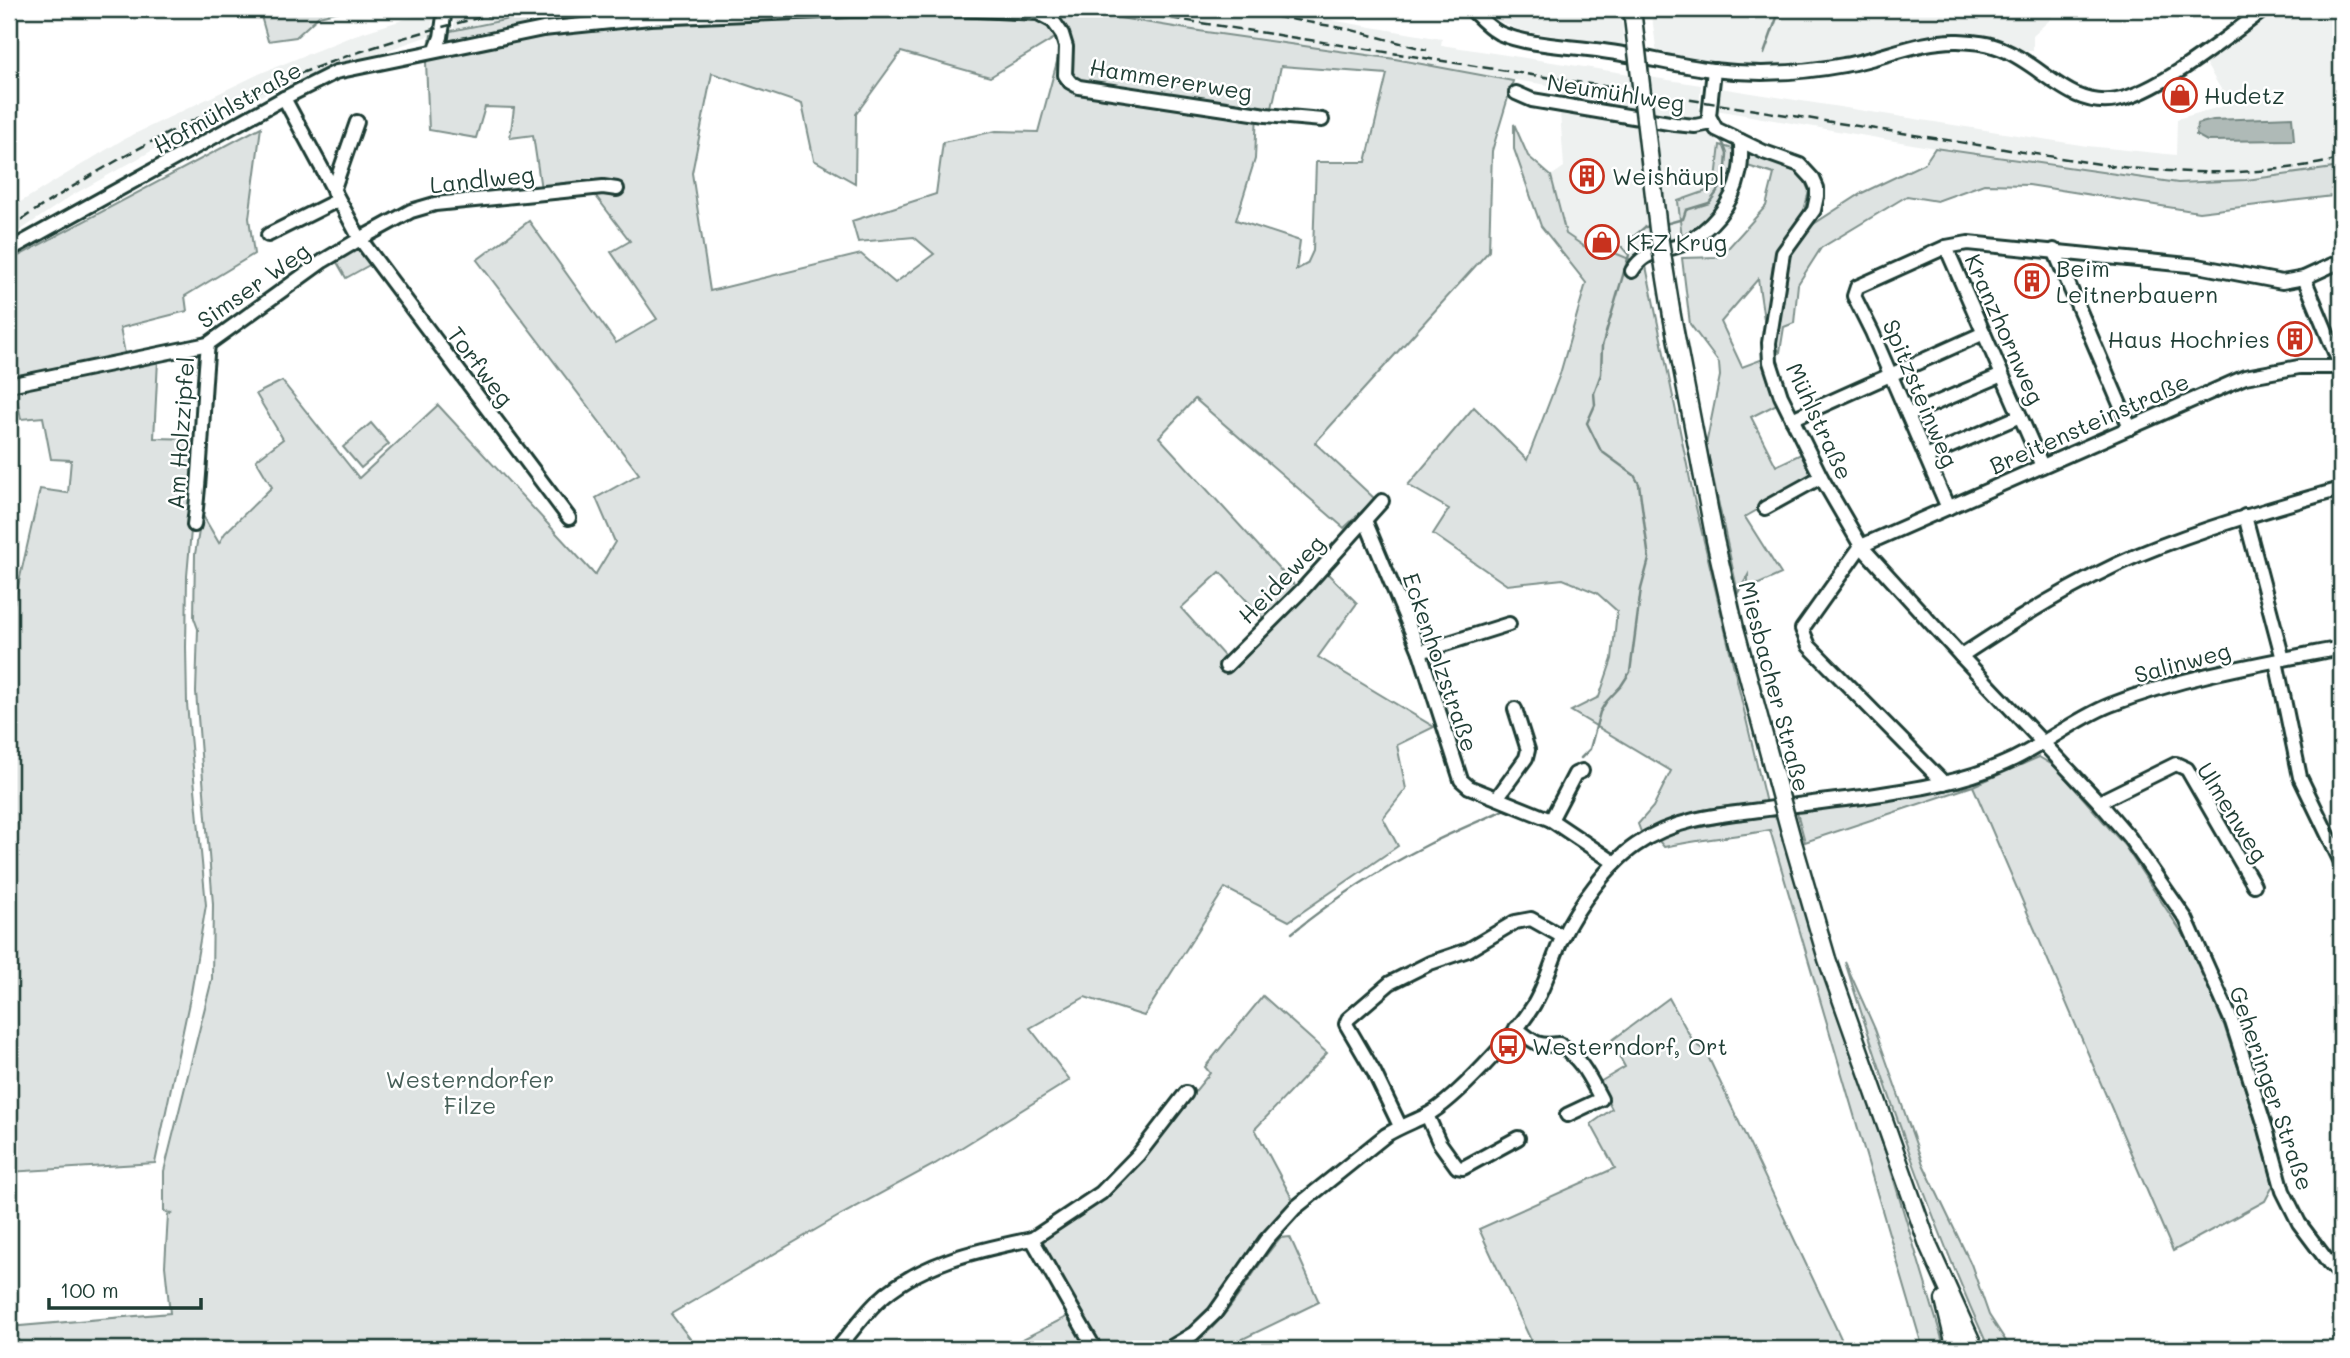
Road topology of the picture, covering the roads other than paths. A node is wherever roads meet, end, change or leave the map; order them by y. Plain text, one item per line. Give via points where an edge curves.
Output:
1 (445, 9) edge
2 (1471, 9) edge
3 (1632, 9) edge
4 (2264, 9) edge
5 (438, 50) junction
6 (1714, 70) junction
7 (1516, 93) dead end
8 (284, 98) junction
9 (1322, 120) dead end
10 (357, 122) dead end
11 (1711, 123) junction
12 (1741, 141) junction
13 (617, 189) dead end
14 (335, 196) junction
15 (268, 235) dead end
16 (360, 239) junction
17 (1946, 247) junction
18 (9, 250) edge
19 (2054, 250) junction
20 (2341, 261) edge
21 (1632, 271) dead end
22 (2304, 278) junction
23 (1984, 333) junction
24 (208, 344) junction
25 (2341, 367) edge
26 (1890, 373) junction
27 (2002, 375) junction
28 (9, 385) edge
29 (1908, 415) junction
30 (2020, 416) junction
31 (1792, 419) junction
32 (2130, 428) junction
33 (1926, 457) junction
34 (2042, 466) junction
35 (1821, 477) junction
36 (2341, 489) edge
37 (1382, 501) dead end
38 (1765, 508) dead end
39 (1948, 508) junction
40 (2245, 516) junction
41 (569, 518) dead end
42 (1366, 520) junction
43 (194, 525) dead end
44 (1861, 546) junction
45 (1509, 624) dead end
46 (2341, 648) edge
47 (1420, 652) junction
48 (1961, 656) junction
49 (2279, 660) junction
50 (1226, 666) dead end
51 (1515, 709) dead end
52 (2044, 743) junction
53 (1583, 771) dead end
54 (1944, 783) junction
55 (1497, 798) junction
56 (2099, 802) junction
57 (1551, 820) junction
58 (2341, 862) edge
59 (1615, 863) junction
60 (2254, 885) dead end
61 (1563, 937) junction
62 (1516, 1028) junction
63 (1186, 1093) dead end
64 (1427, 1115) junction
65 (1567, 1115) dead end
66 (1400, 1126) junction
67 (1518, 1138) dead end
68 (1032, 1239) junction
69 (1929, 1247) junction
70 (2341, 1275) edge
71 (837, 1349) edge
72 (1095, 1349) edge
73 (1168, 1349) edge
74 (1956, 1349) edge
75 (1975, 1349) edge

1 - 5 street
2 - 6 street via 1497,32 1516,39
3 - 69 main road, Miesbacher Straße, bridge via 1672,316 1735,628 1828,960
4 - 6 street via 2163,81 2115,100 2069,93 2015,55 1973,42 1930,44 1845,65 1782,72
5 - 8 street, Hofmühlstraße via 348,68
5 - 9 street, Hammererweg via 543,29 650,18 849,10 1038,13 1053,21 1062,34 1065,75 1079,87 1266,116
6 - 11 street
7 - 11 street, Neumühlweg via 1531,100 1675,124
8 - 14 street
8 - 18 street, Hofmühlstraße
10 - 14 street
11 - 12 street, Mühlstraße
12 - 21 street via 1739,174 1720,215 1683,244 1646,255
12 - 31 street, Mühlstraße via 1800,165 1816,188 1814,210 1783,253 1769,343 1770,362
13 - 16 street, Landlweg via 435,204 411,211
14 - 15 street
14 - 16 street
16 - 24 street, Simser Weg
16 - 41 street, Torfweg
17 - 19 street via 1968,243
17 - 23 street, Kranzhornweg
17 - 26 street, Spitzsteinweg via 1857,287 1854,296
19 - 22 street via 2199,266 2282,282
19 - 32 street
20 - 22 street
22 - 25 street
23 - 26 street
23 - 27 street, Kranzhornweg
24 - 28 street, Simser Weg
24 - 43 street, Am Holzzipfel
25 - 32 street, Breitensteinstraße via 2299,367 2245,377
26 - 29 street, Spitzsteinweg
26 - 31 street
27 - 29 street
27 - 30 street, Kranzhornweg
29 - 33 street, Spitzsteinweg
30 - 33 street
30 - 34 street, Kranzhornweg
31 - 35 street, Mühlstraße
32 - 34 street, Breitensteinstraße
33 - 39 street, Spitzsteinweg
34 - 39 street, Breitensteinstraße
35 - 38 street
35 - 44 street, Mühlstraße
36 - 40 street
37 - 42 street, Heideweg
39 - 44 street, Breitensteinstraße
40 - 48 street via 2137,556 2036,607
40 - 49 street
42 - 47 street, Eckenholzstraße
42 - 50 street, Heideweg
44 - 48 street, Mühlstraße
44 - 54 street via 1802,629 1809,646
45 - 47 street
46 - 49 street, Salinweg
47 - 55 street, Eckenholzstraße via 1461,780
48 - 52 street, Mühlstraße
49 - 52 street, Salinweg via 2187,680 2115,703
49 - 58 street via 2300,777
51 - 55 street via 1528,750
52 - 54 street, Salinweg via 2004,764
52 - 56 street, Geheringer Straße
53 - 57 street via 1575,774
54 - 59 street, Salinweg via 1708,816 1645,839
55 - 57 street, Eckenholzstraße
56 - 60 street, Ulmenweg via 2176,764 2186,769
56 - 70 street, Geheringer Straße via 2129,836 2190,928 2232,1022 2283,1191 2298,1223
57 - 59 street, Eckenholzstraße
59 - 61 street, Salinweg
61 - 62 street, Salinweg via 1537,999
61 - 66 street via 1531,919 1515,922 1468,950 1390,983 1348,1019 1346,1024
62 - 64 street, Salinweg via 1476,1072
62 - 65 street via 1537,1045 1559,1044 1574,1054 1587,1074 1601,1099
63 - 68 street via 1101,1192
64 - 66 street, Salinweg
64 - 67 street via 1457,1167
66 - 73 street, Salinweg via 1295,1208 1266,1240 1215,1313
68 - 71 street via 961,1256 921,1273 877,1302
68 - 72 street
69 - 74 main road
69 - 75 main road, Miesbacher Straße

